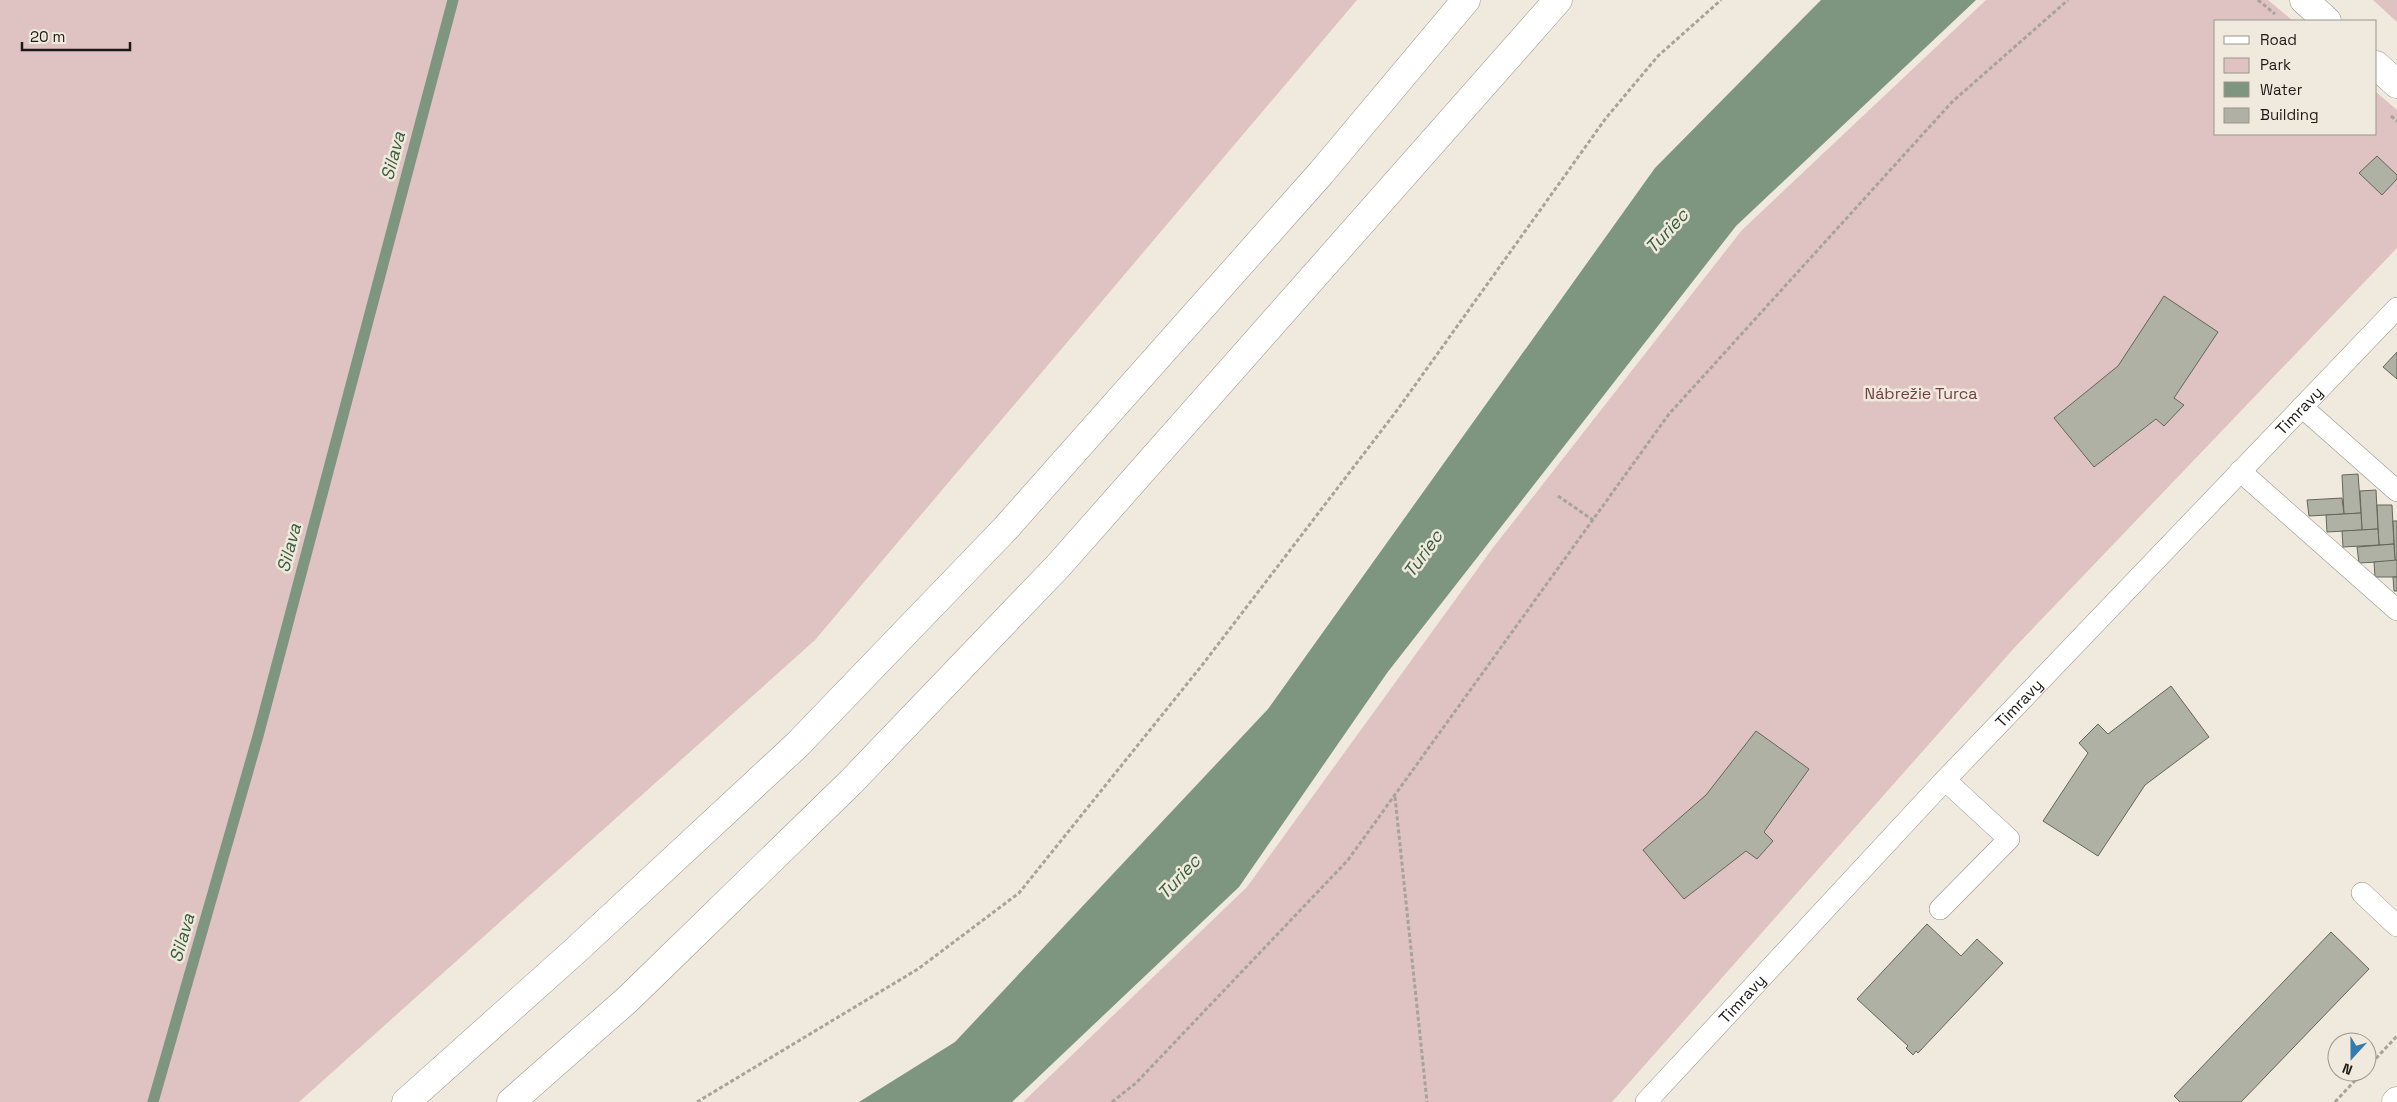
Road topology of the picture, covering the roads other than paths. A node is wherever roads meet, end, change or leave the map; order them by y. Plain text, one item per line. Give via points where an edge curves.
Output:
1 (1466, 0) edge
2 (1558, 0) edge
3 (2304, 0) edge
4 (2326, 20) edge
5 (2377, 66) edge
6 (2397, 84) edge
7 (2397, 308) edge
8 (2302, 407) junction
9 (2240, 471) junction
10 (2397, 492) edge
11 (2397, 610) edge
12 (1945, 780) junction
13 (2362, 893) dead end
14 (1940, 909) dead end
15 (2397, 926) edge
16 (406, 1102) edge
17 (511, 1102) edge
18 (1646, 1102) edge

1 - 16 main road via 1321,173 1005,529 796,745 575,951
2 - 17 main road via 1059,565 844,789 628,999
3 - 4 main road
5 - 6 main road
7 - 8 lane, Timravy
8 - 9 lane, Timravy
8 - 10 lane
9 - 11 lane
9 - 12 lane, Timravy
12 - 14 lane via 2008,839
12 - 18 lane, Timravy
13 - 15 lane

